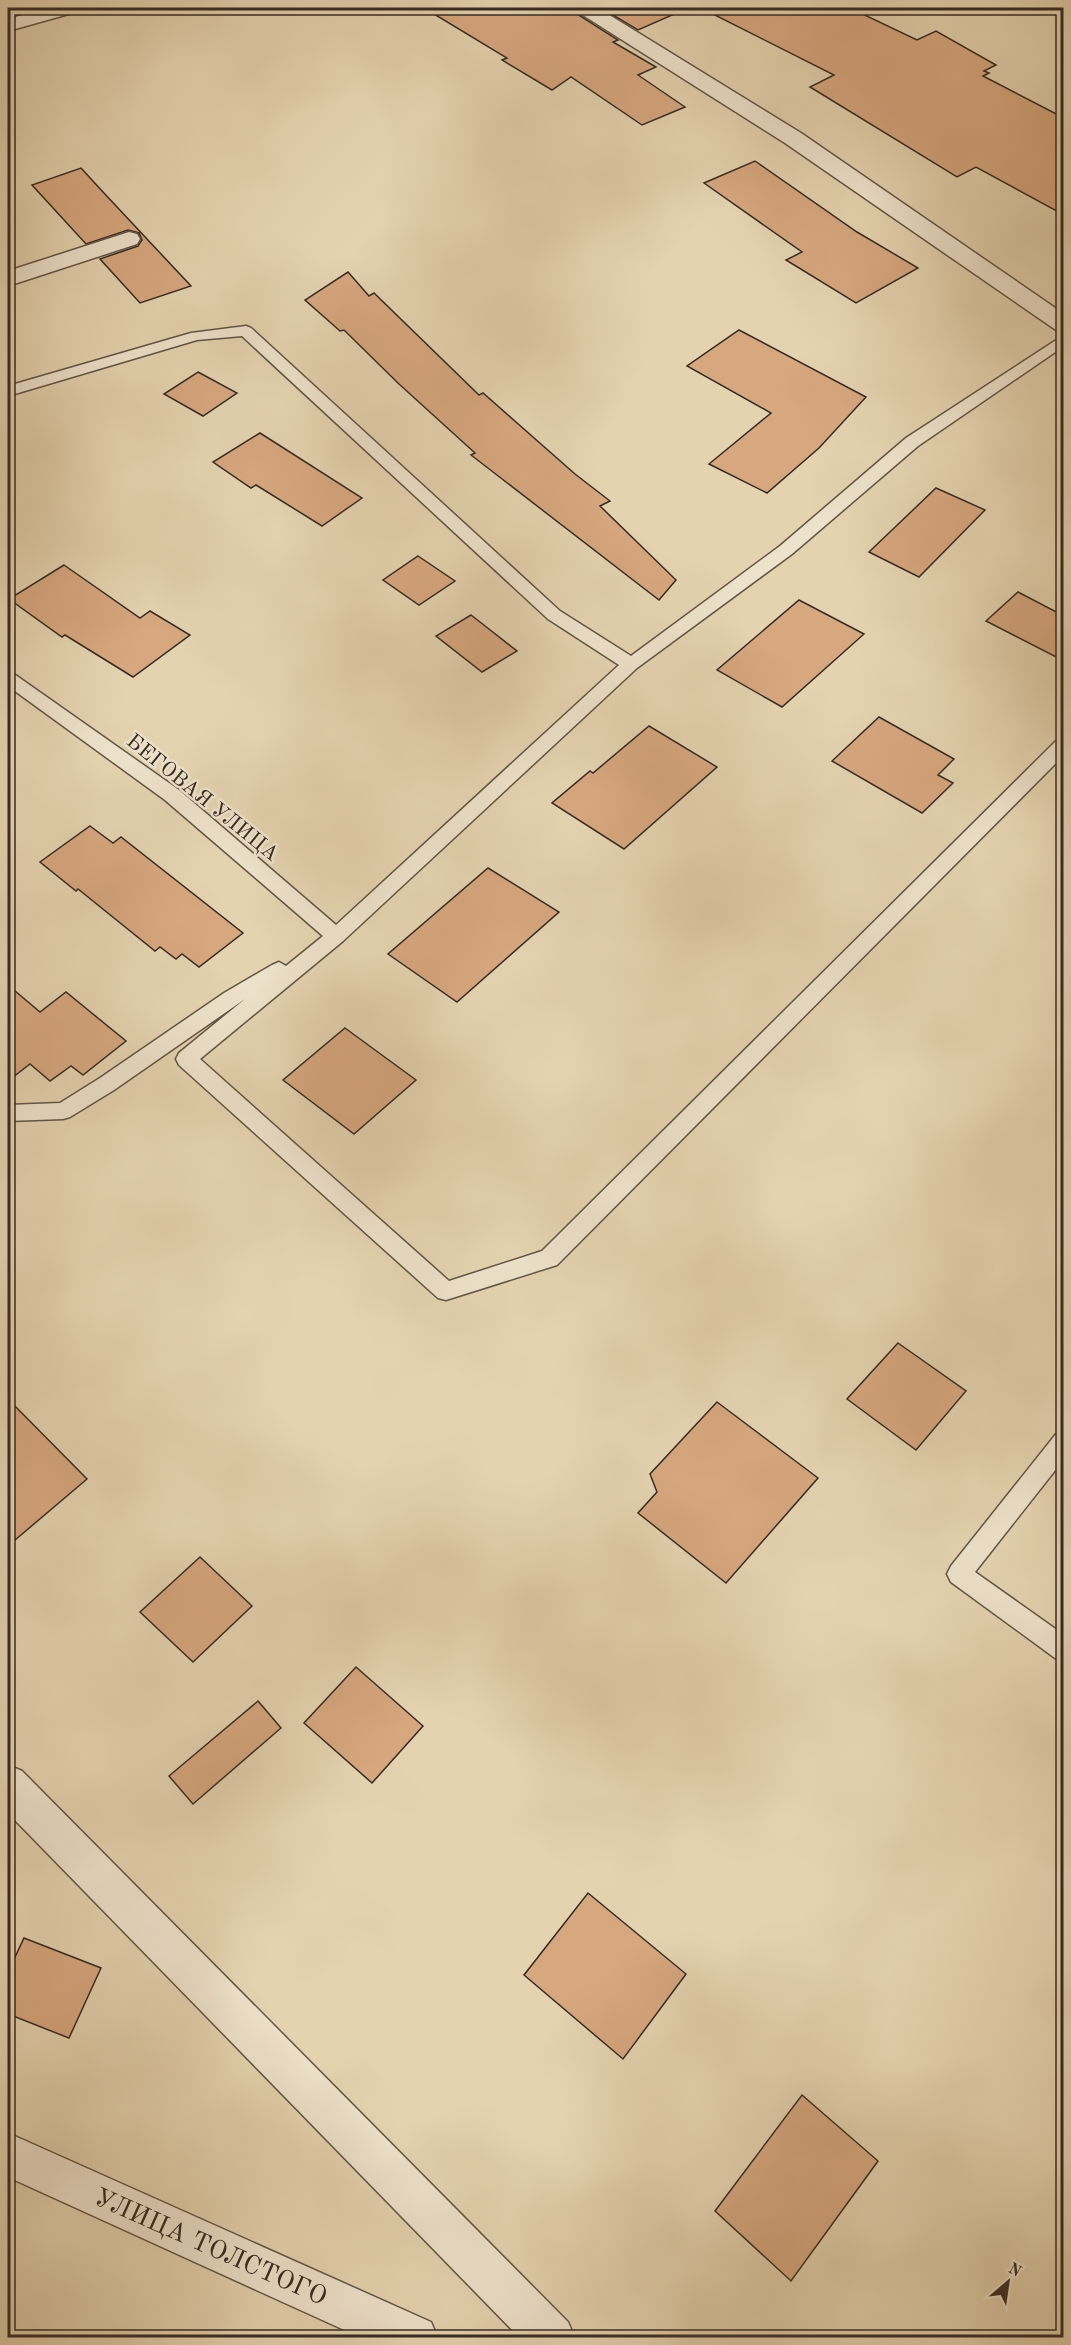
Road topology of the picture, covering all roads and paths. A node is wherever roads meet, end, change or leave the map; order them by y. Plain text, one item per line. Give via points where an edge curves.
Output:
1 (69, 8) edge
2 (585, 8) edge
3 (8, 25) edge
4 (129, 239) dead end
5 (8, 279) edge
6 (1064, 325) edge
7 (1064, 339) edge
8 (8, 391) edge
9 (631, 664) junction
10 (8, 678) edge
11 (1064, 744) edge
12 (336, 936) junction
13 (8, 1113) edge
14 (1064, 1441) edge
15 (1064, 1650) edge
16 (8, 1785) edge
17 (8, 2155) edge
18 (415, 2337) edge
19 (552, 2337) edge

1 - 3 street
2 - 6 street via 793,138
4 - 5 street
7 - 9 lane via 912,442 786,550
8 - 9 lane via 196,336 246,331 554,615
9 - 12 lane
10 - 12 lane, БЕГОВАЯ УЛИЦА via 172,795
11 - 12 lane via 549,1258 446,1291 186,1059
12 - 13 lane via 231,998 63,1111
14 - 15 lane via 958,1574
16 - 19 street
17 - 18 street, УЛИЦА ТОЛСТОГО

